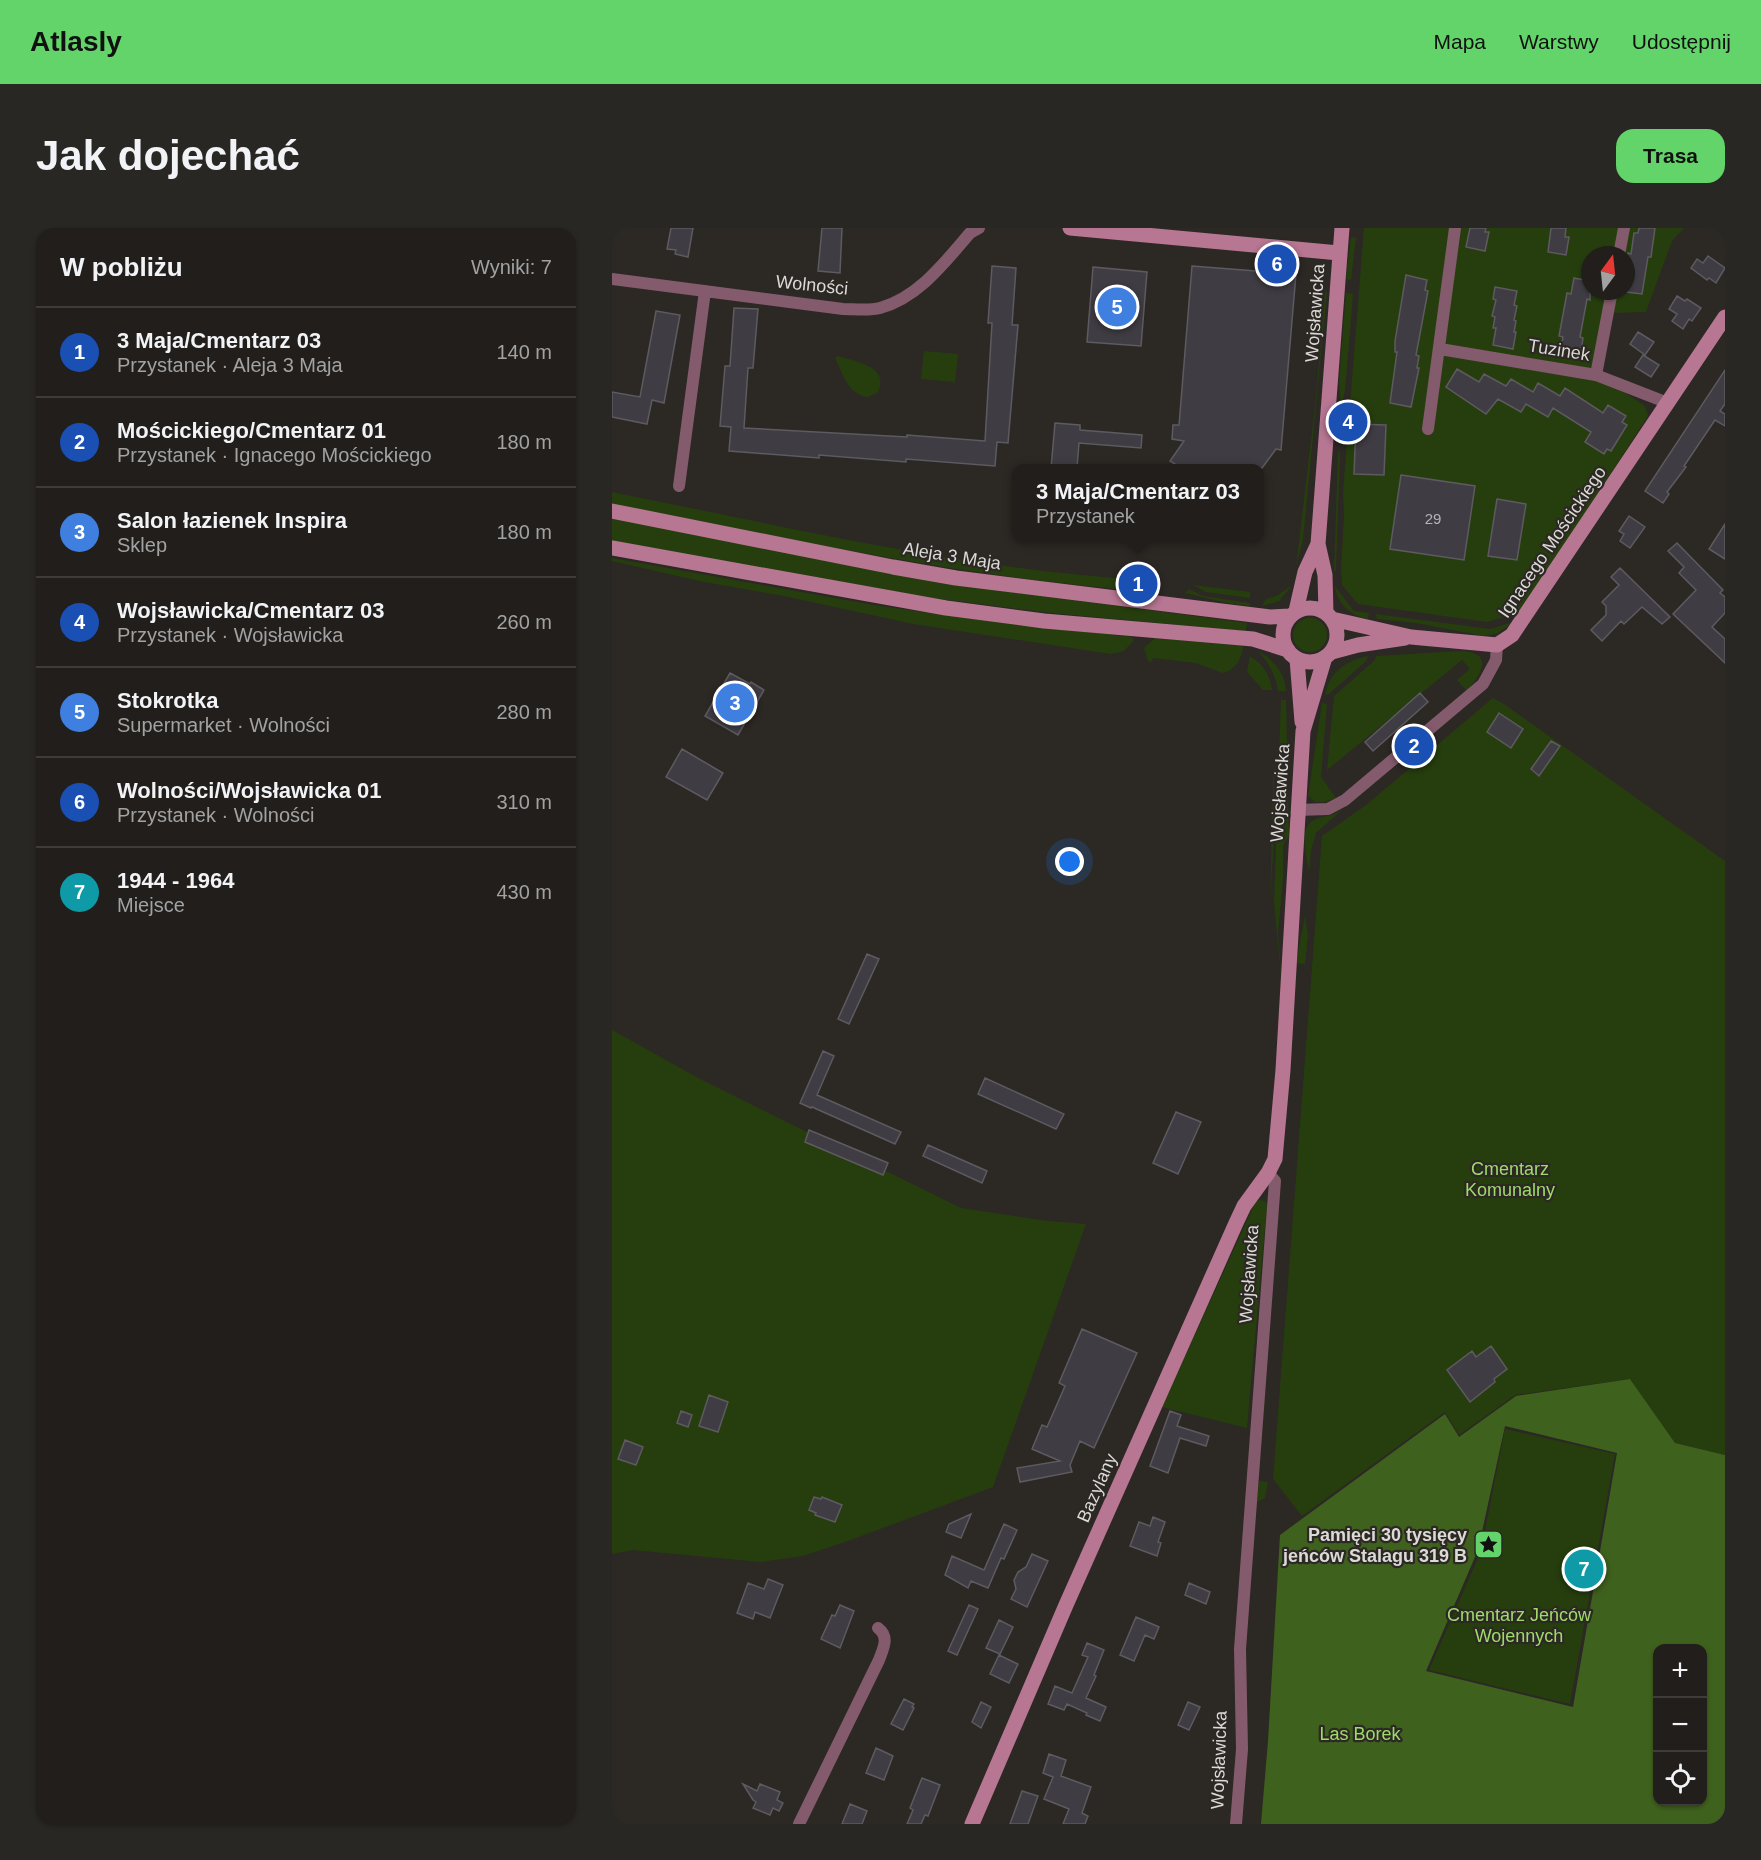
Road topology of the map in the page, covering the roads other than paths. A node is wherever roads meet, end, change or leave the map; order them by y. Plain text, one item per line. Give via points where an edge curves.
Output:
1 (979, 228) edge
2 (1070, 228) edge
3 (1342, 228) edge
4 (1455, 228) edge
5 (1624, 228) edge
6 (1621, 246) edge
7 (1339, 253) junction
8 (612, 279) edge
9 (705, 291) junction
10 (1610, 300) edge
11 (1725, 317) edge
12 (1440, 349) junction
13 (1596, 375) junction
14 (1668, 403) junction
15 (1428, 429) dead end
16 (679, 486) dead end
17 (612, 511) edge
18 (1318, 544) junction
19 (612, 548) edge
20 (1293, 614) junction
21 (1329, 616) junction
22 (1411, 637) junction
23 (1497, 645) junction
24 (1292, 654) junction
25 (1329, 654) junction
26 (1303, 731) junction
27 (1298, 810) junction
28 (1268, 1173) junction
29 (878, 1628) dead end
30 (799, 1824) edge
31 (972, 1824) edge
32 (1236, 1824) edge

1 - 9 street, Wolności via 925,282 902,299 879,309 843,309
2 - 7 street
3 - 7 street, Wojsławicka
4 - 12 street
5 - 6 street
7 - 18 street, Wojsławicka
8 - 9 street, Wolności
9 - 16 street
10 - 13 street
11 - 14 street, Ignacego Mościckiego
12 - 13 street, Tuzinek
12 - 15 street
13 - 14 street, Tuzinek
14 - 23 street, Ignacego Mościckiego via 1520,626
17 - 20 street, Aleja 3 Maja via 956,578 1270,617
18 - 20 street, Wojsławicka
18 - 21 street, Wojsławicka
19 - 24 street via 946,608 1044,621 1253,639
20 - 21 street via 1317,608
20 - 24 street via 1283,633
21 - 22 street
21 - 25 street via 1337,635
22 - 23 street
22 - 25 street via 1343,648
23 - 27 street via 1496,660 1479,688 1339,805
24 - 25 street via 1306,662 1316,662
24 - 26 street, Wojsławicka
25 - 26 street, Wojsławicka
26 - 27 street, Wojsławicka
27 - 28 street, Wojsławicka via 1278,1136 1275,1159
28 - 31 street, Bazylany via 1236,1223
28 - 32 street, Wojsławicka via 1275,1182 1240,1649 1242,1749
29 - 30 street via 885,1638 879,1660

